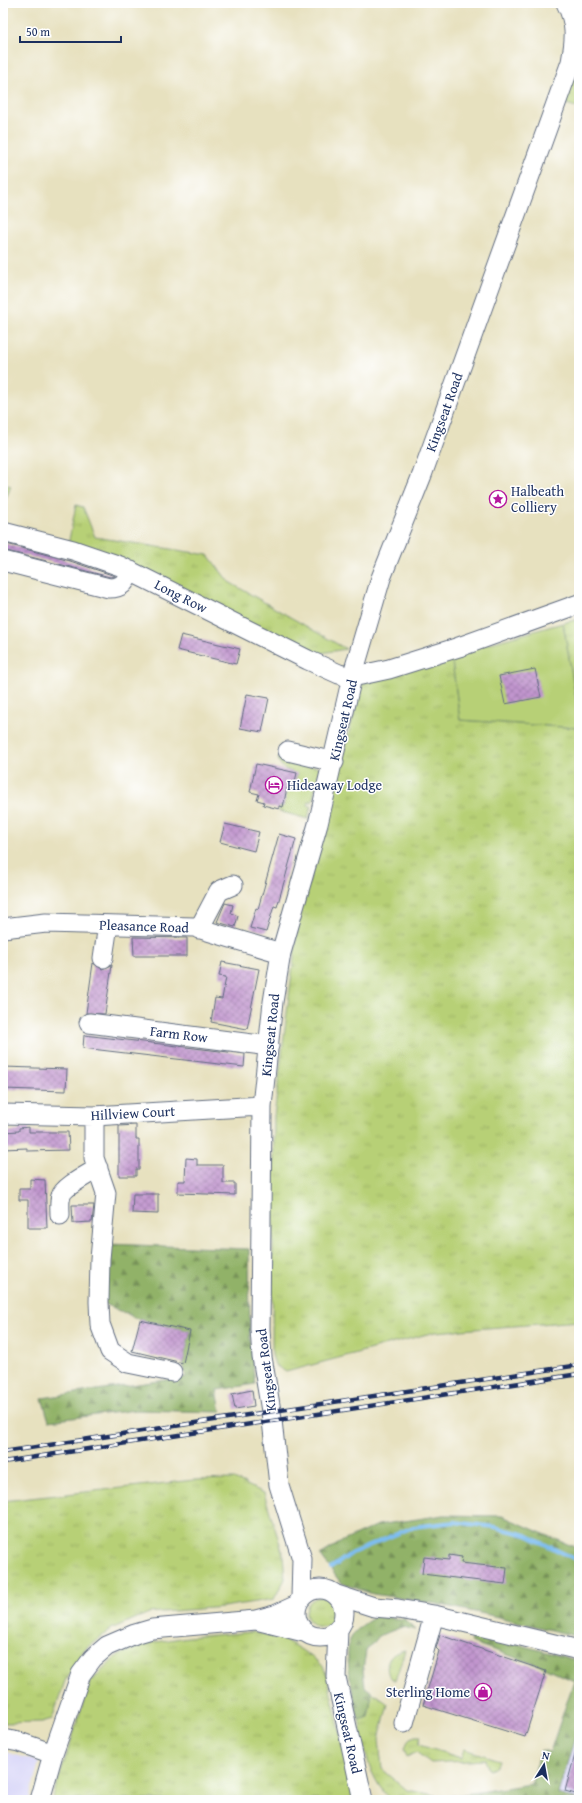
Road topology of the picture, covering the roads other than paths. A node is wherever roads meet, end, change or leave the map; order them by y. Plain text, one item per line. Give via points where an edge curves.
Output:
1 (568, 4) edge
2 (3, 532) edge
3 (3, 561) edge
4 (131, 571) junction
5 (579, 604) edge
6 (352, 677) junction
7 (288, 751) dead end
8 (334, 762) junction
9 (233, 885) dead end
10 (102, 925) junction
11 (3, 928) edge
12 (199, 929) junction
13 (281, 953) junction
14 (103, 958) dead end
15 (88, 1023) dead end
16 (269, 1046) junction
17 (262, 1106) junction
18 (3, 1114) edge
19 (94, 1116) junction
20 (98, 1168) junction
21 (60, 1214) dead end
22 (172, 1372) dead end
23 (302, 1559) junction
24 (333, 1593) junction
25 (299, 1601) junction
26 (374, 1607) junction
27 (434, 1614) junction
28 (256, 1620) junction
29 (339, 1628) junction
30 (307, 1634) junction
31 (579, 1650) edge
32 (336, 1677) junction
33 (404, 1723) dead end
34 (3, 1739) edge
35 (53, 1754) junction
36 (365, 1796) edge
37 (40, 1800) edge

1 - 6 street, Kingseat Road via 575,37 571,62 381,578
2 - 4 street, Long Row via 73,550
3 - 4 street via 109,588 117,588 124,584
4 - 6 street, Long Row via 308,660
5 - 6 street via 459,648
6 - 8 street, Kingseat Road
7 - 8 street
8 - 13 street, Kingseat Road
9 - 12 street via 219,891
10 - 11 street, Pleasance Road via 46,923
10 - 12 street, Pleasance Road
10 - 14 street
12 - 13 street, Pleasance Road
13 - 16 street, Kingseat Road
15 - 16 street, Farm Row
16 - 17 street, Kingseat Road
17 - 19 street, Hillview Court
17 - 23 street, Kingseat Road via 262,1357 279,1484
18 - 19 street, Hillview Court
19 - 20 street via 94,1158
20 - 21 street via 65,1188 61,1195
20 - 22 street via 106,1193 100,1259 100,1324 110,1351 128,1363
23 - 24 street, Kingseat Road
23 - 25 street, Kingseat Road
24 - 25 street via 322,1589 313,1590
24 - 26 street
24 - 29 street, Kingseat Road via 342,1602 344,1610
25 - 28 street via 275,1615
25 - 30 street, Kingseat Road via 296,1620
26 - 27 street
26 - 29 street
27 - 31 street
27 - 33 street
28 - 30 street
28 - 35 street via 152,1630 107,1646 93,1658 81,1674
29 - 30 street via 325,1637
29 - 32 street, Kingseat Road
30 - 32 street, Kingseat Road
32 - 36 street, Kingseat Road via 350,1748
34 - 35 street
35 - 37 street

